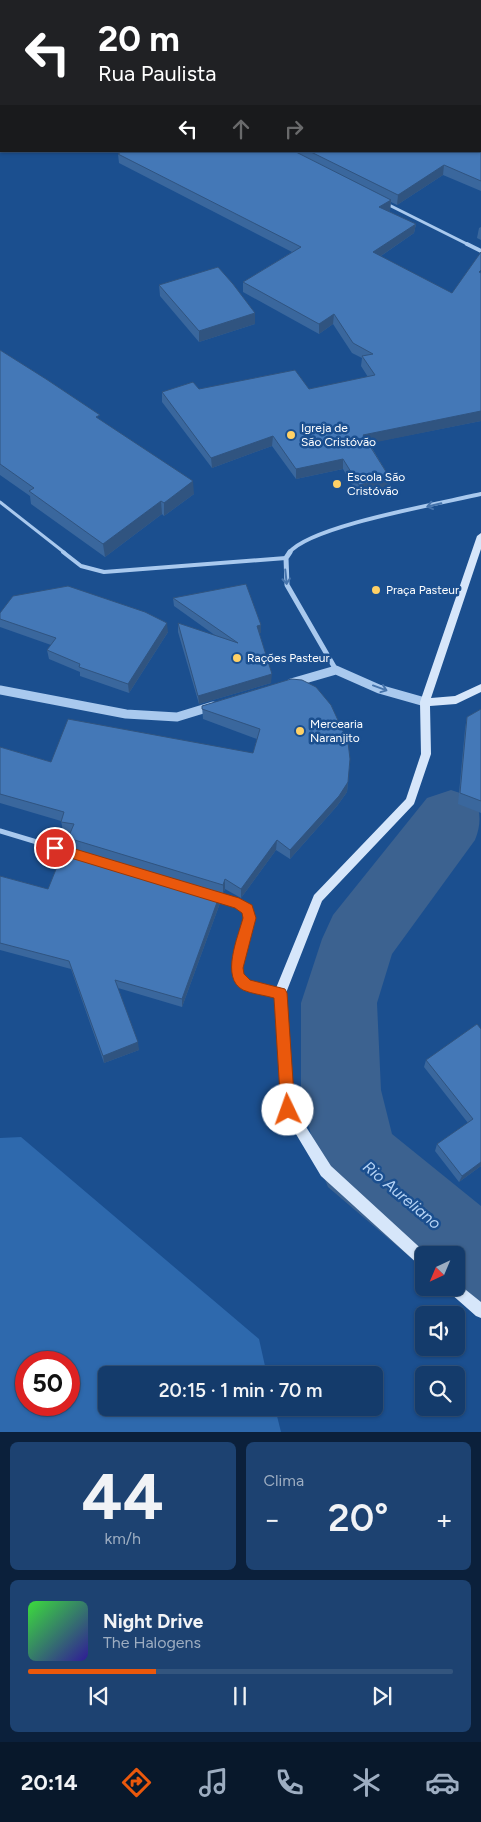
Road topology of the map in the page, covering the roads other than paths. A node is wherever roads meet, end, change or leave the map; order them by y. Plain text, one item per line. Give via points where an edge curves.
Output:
1 (377, 199) edge
2 (481, 251) edge
3 (481, 494) edge
4 (0, 502) edge
5 (481, 536) edge
6 (286, 558) junction
7 (336, 670) junction
8 (280, 686) edge
9 (481, 688) edge
10 (0, 690) edge
11 (425, 702) junction
12 (224, 703) edge
13 (0, 831) edge
14 (76, 854) edge
15 (210, 895) edge
16 (280, 993) junction
17 (415, 1252) edge
18 (463, 1296) edge
19 (481, 1311) edge

1 - 2 street
3 -> 6 street via 351,524 311,537 294,547
4 - 6 lane via 81,566 91,570 104,572
5 - 11 main road
6 -> 7 street via 287,585
7 - 8 street
7 -> 11 street via 379,689
9 - 11 main road via 456,700
10 - 12 street via 126,714 177,716
11 - 16 main road via 426,754 410,801 318,898
13 - 14 street
15 - 16 street via 248,909 238,977 246,985
16 - 17 main road via 288,1110 326,1171
18 - 19 main road

